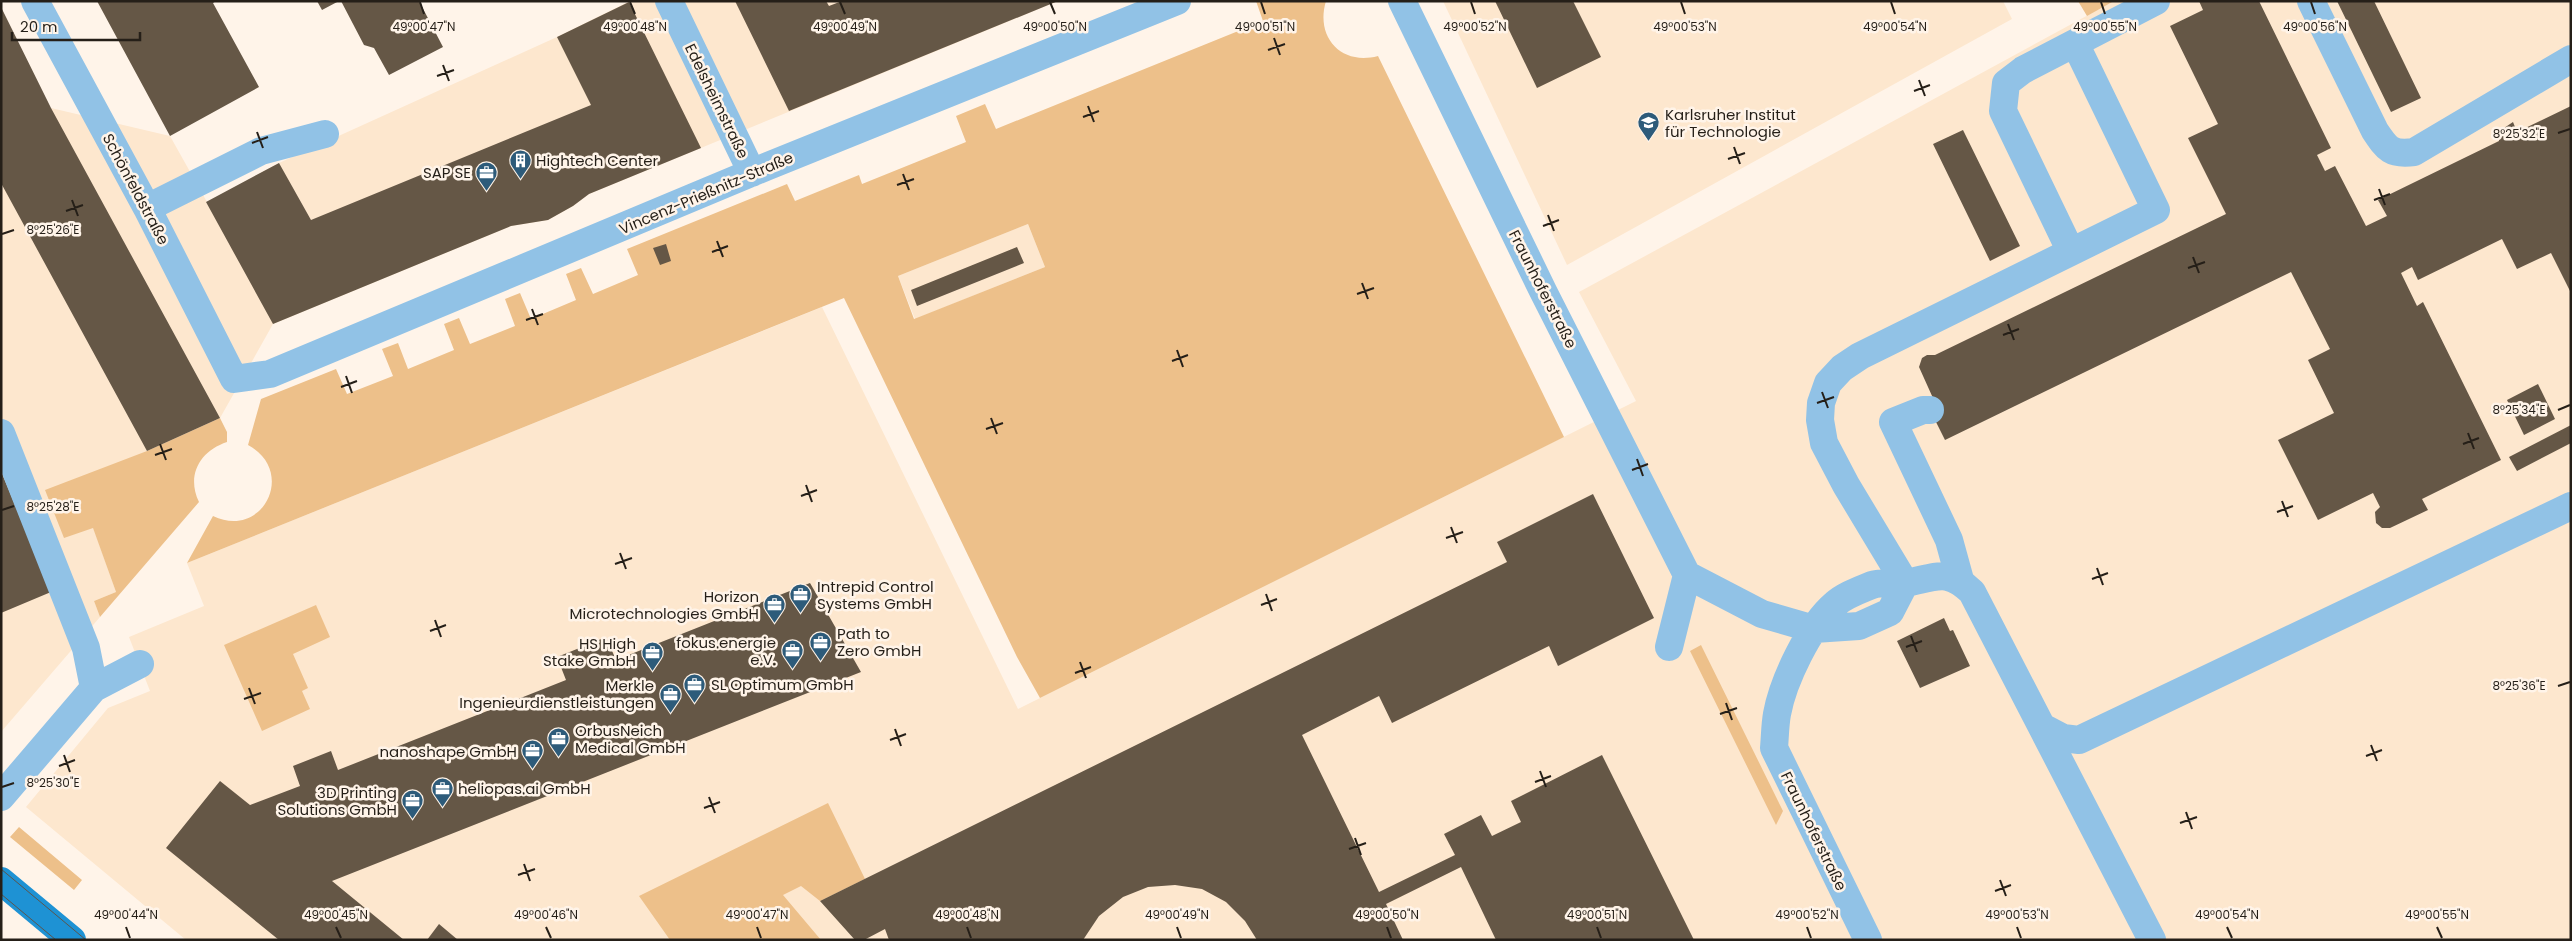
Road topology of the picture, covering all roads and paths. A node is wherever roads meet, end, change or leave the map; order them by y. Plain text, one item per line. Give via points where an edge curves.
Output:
1 (35, 1) edge
2 (669, 1) edge
3 (1178, 1) edge
4 (1402, 1) edge
5 (2156, 1) edge
6 (2311, 1) edge
7 (2075, 42) junction
8 (2571, 59) edge
9 (325, 134) dead end
10 (752, 173) junction
11 (147, 208) junction
12 (2071, 252) junction
13 (234, 379) joint
14 (1930, 410) dead end
15 (1, 433) edge
16 (2571, 506) edge
17 (1687, 575) junction
18 (1960, 580) junction
19 (1905, 583) junction
20 (1814, 629) junction
21 (1669, 647) dead end
22 (140, 664) dead end
23 (94, 688) junction
24 (2042, 727) junction
25 (1, 797) edge
26 (1, 880) edge
27 (72, 940) edge
28 (1868, 940) edge
29 (2152, 940) edge

1 - 11 street, Schönfeldstraße
2 - 10 street, Edelsheimstraße
3 - 10 street, Vincenz-Prießnitz-Straße
4 - 17 street, Fraunhoferstraße via 1543,291
5 - 7 street
6 - 8 street via 2375,131 2386,148 2399,154 2414,152
7 - 12 street via 2006,83 2003,110
7 - 12 street via 2156,210
9 - 11 street via 260,151
10 - 13 street, Vincenz-Prießnitz-Straße via 270,374
11 - 13 street, Schönfeldstraße
12 - 19 street via 1860,356 1842,368 1828,384 1821,403 1824,443
14 - 18 street via 1893,422 1949,540
15 - 23 street via 86,648
16 - 24 street via 2079,740 2062,738
17 - 20 street via 1762,614
17 - 21 street
18 - 19 street via 1939,575
18 - 24 street via 1972,592
19 - 20 street via 1890,612 1859,626
20 - 28 street, Fraunhoferstraße via 1788,678 1777,714 1774,748
22 - 23 street
23 - 25 street
24 - 29 street
26 - 27 main road

